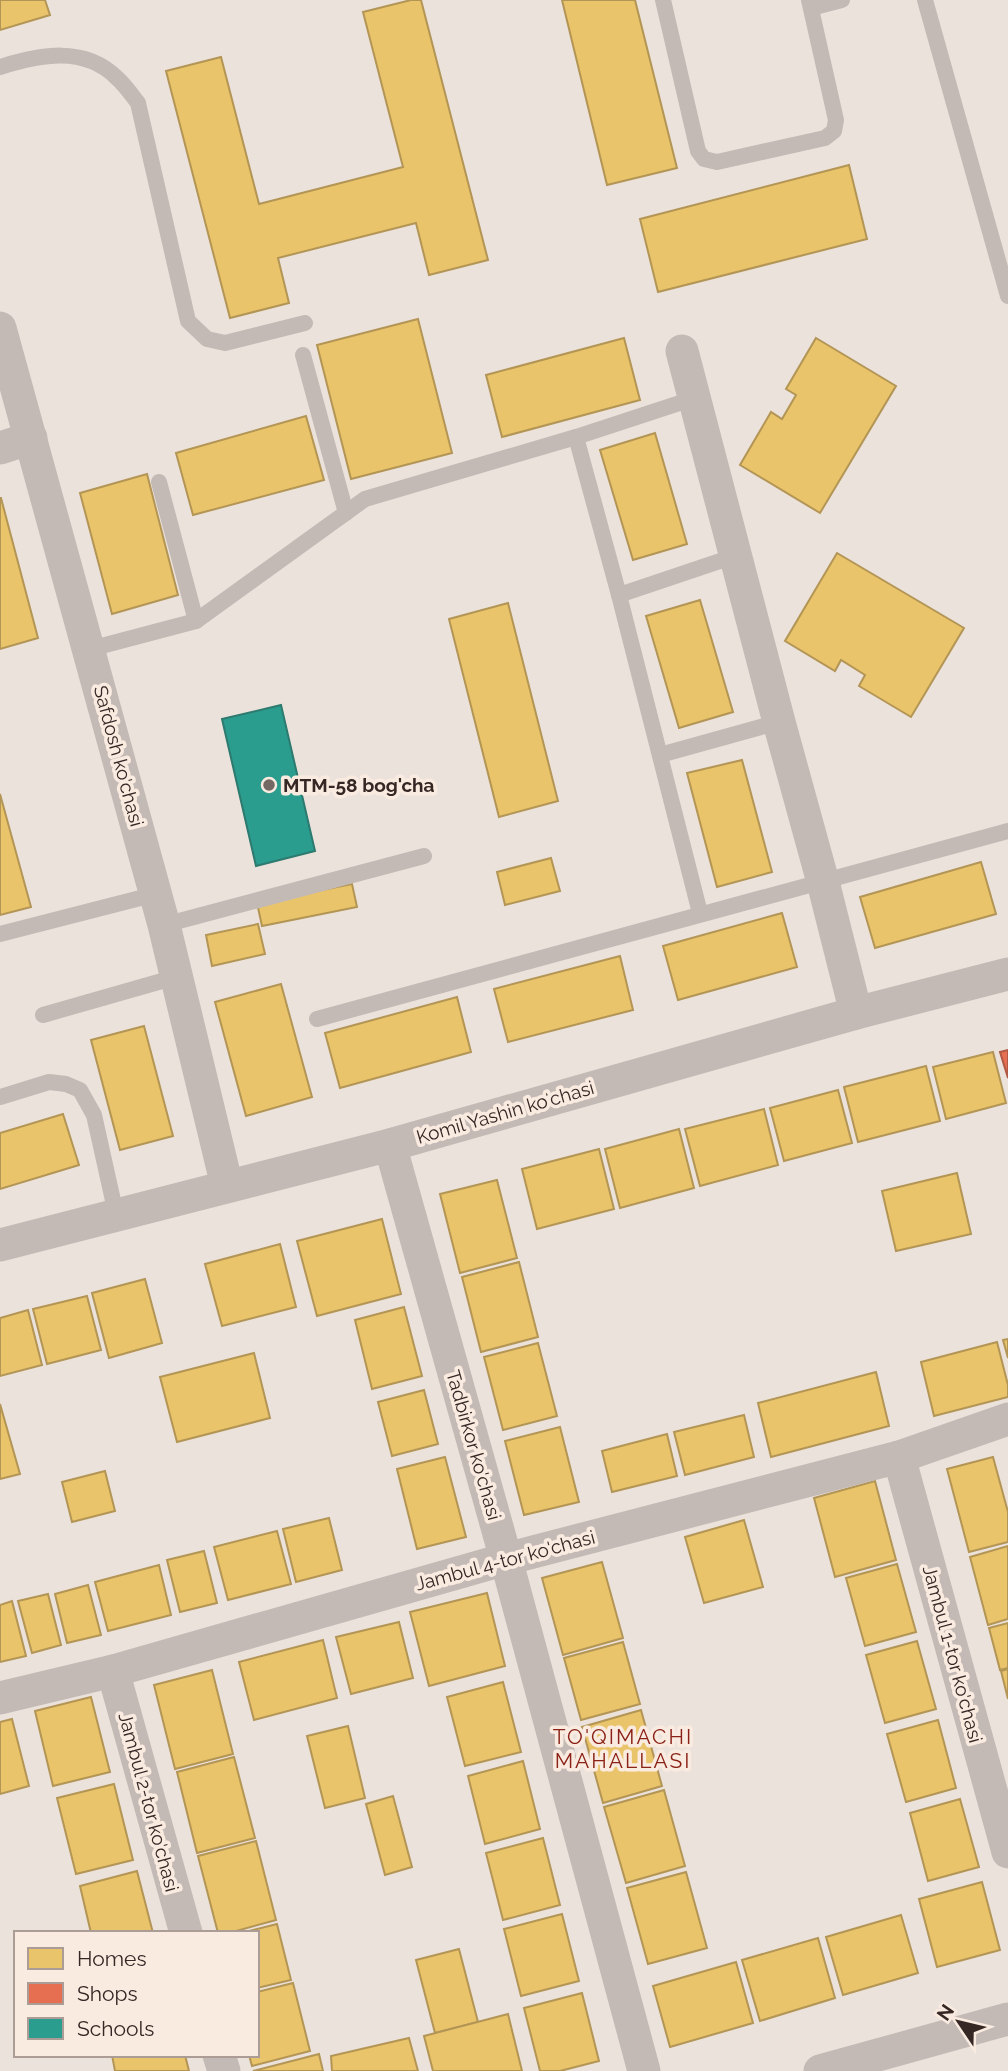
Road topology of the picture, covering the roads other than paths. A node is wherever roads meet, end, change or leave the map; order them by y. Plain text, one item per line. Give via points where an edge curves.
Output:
1 (663, 0) edge
2 (842, 0) edge
3 (925, 0) edge
4 (810, 4) edge
5 (0, 67) edge
6 (1008, 296) edge
7 (305, 323) dead end
8 (0, 328) edge
9 (682, 351) dead end
10 (303, 355) dead end
11 (695, 398) junction
12 (576, 437) junction
13 (31, 438) junction
14 (0, 448) edge
15 (159, 482) dead end
16 (346, 513) junction
17 (735, 556) junction
18 (619, 595) junction
19 (196, 621) junction
20 (90, 649) junction
21 (779, 722) junction
22 (660, 755) junction
23 (1008, 831) edge
24 (424, 856) dead end
25 (823, 882) junction
26 (160, 909) junction
27 (700, 913) junction
28 (0, 934) edge
29 (1008, 974) edge
30 (176, 977) junction
31 (856, 1013) junction
32 (43, 1015) dead end
33 (317, 1019) dead end
34 (0, 1097) edge
35 (390, 1145) junction
36 (227, 1186) junction
37 (116, 1214) junction
38 (0, 1245) edge
39 (1008, 1419) edge
40 (899, 1457) junction
41 (506, 1559) junction
42 (113, 1671) junction
43 (0, 1698) edge
44 (1008, 1852) edge
45 (185, 1931) edge
46 (1008, 2019) edge
47 (644, 2071) edge
48 (820, 2071) edge

1 - 4 lane via 698,151 704,159 717,162 825,138 834,131 836,120
2 - 4 lane
3 - 6 lane
5 - 7 lane via 35,56 65,55 92,61 116,76 138,103 188,321 207,339 225,343
8 - 13 street, Safdosh ko'chasi
9 - 11 street
10 - 16 lane
11 - 12 lane
11 - 17 street
12 - 16 lane via 365,499
12 - 18 lane
13 - 14 street
13 - 20 street, Safdosh ko'chasi
15 - 19 lane
16 - 19 lane
17 - 18 lane
17 - 21 street
18 - 22 lane
19 - 20 lane
20 - 26 street, Safdosh ko'chasi
21 - 22 lane
21 - 25 street
22 - 27 lane
23 - 25 lane
24 - 26 lane
25 - 27 lane
25 - 31 street
26 - 28 lane
26 - 30 street, Safdosh ko'chasi
27 - 33 lane
29 - 31 street, Komil Yashin koʻchasi
30 - 32 lane
30 - 36 street, Safdosh ko'chasi
31 - 35 street, Komil Yashin koʻchasi
34 - 37 lane via 50,1082 80,1090 93,1115
35 - 36 street, Komil Yashin koʻchasi
35 - 41 street, Tadbirkor ko'chasi
36 - 37 street, Komil Yashin koʻchasi
37 - 38 street, Komil Yashin koʻchasi
39 - 40 street, Jambul 4-tor ko'chasi
40 - 41 street, Jambul 4-tor ko'chasi
40 - 44 street, Jambul 1-tor ko'chasi
41 - 42 street, Jambul 4-tor ko'chasi
41 - 47 street, Tadbirkor ko'chasi
42 - 43 street, Jambul 4-tor ko'chasi
42 - 45 street, Jambul 2-tor ko'chasi
46 - 48 street

